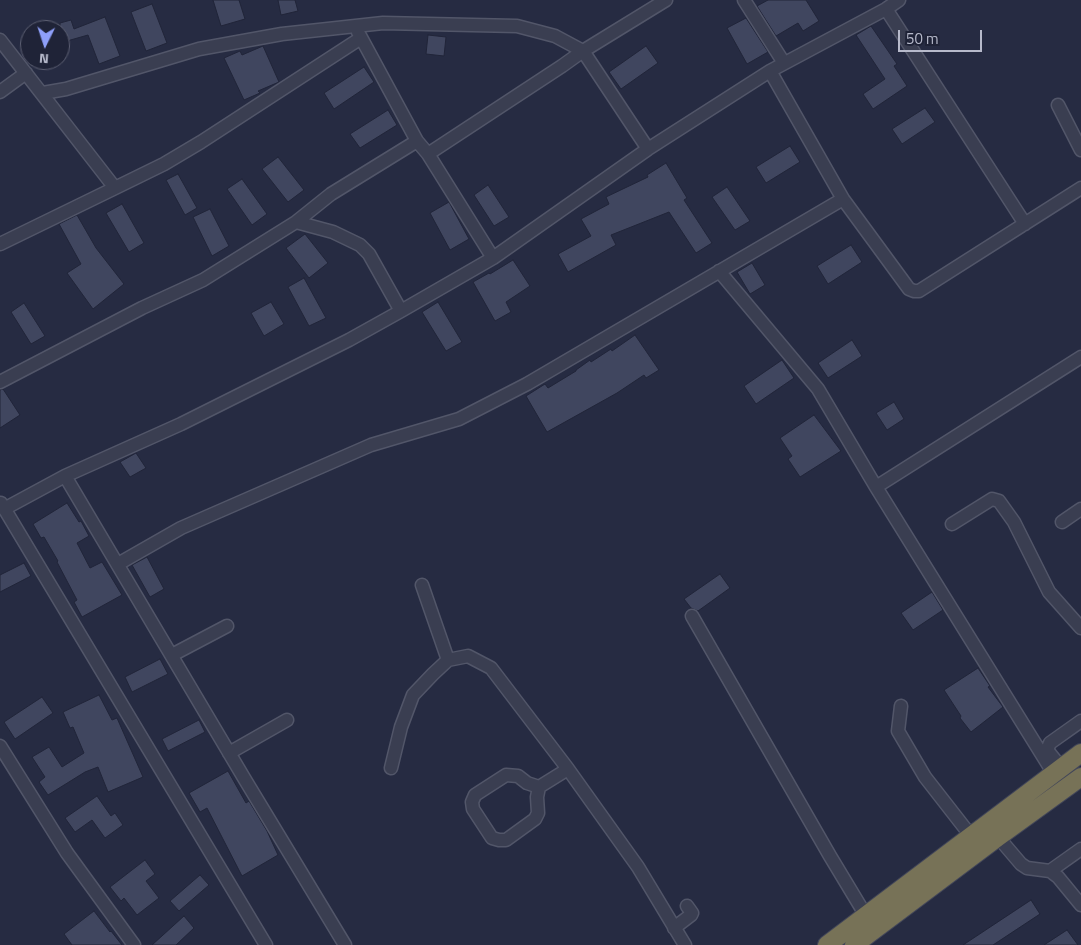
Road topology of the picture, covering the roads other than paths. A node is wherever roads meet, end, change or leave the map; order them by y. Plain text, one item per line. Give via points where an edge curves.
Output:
1 (666, 0) edge
2 (744, 0) edge
3 (899, 0) edge
4 (886, 9) junction
5 (359, 33) junction
6 (0, 40) edge
7 (583, 51) junction
8 (784, 63) junction
9 (770, 71) junction
10 (26, 73) junction
11 (0, 92) edge
12 (43, 93) junction
13 (1058, 105) dead end
14 (418, 141) junction
15 (648, 149) junction
16 (1081, 150) edge
17 (428, 154) junction
18 (115, 188) junction
19 (1081, 188) edge
20 (843, 199) junction
21 (296, 222) junction
22 (1025, 224) junction
23 (0, 244) edge
24 (493, 258) junction
25 (720, 271) junction
26 (401, 311) junction
27 (1081, 357) edge
28 (0, 382) edge
29 (65, 476) junction
30 (876, 487) junction
31 (2, 505) edge
32 (1081, 509) edge
33 (1062, 522) dead end
34 (952, 524) dead end
35 (118, 564) junction
36 (422, 585) dead end
37 (692, 616) dead end
38 (227, 626) dead end
39 (1081, 628) edge
40 (172, 655) junction
41 (448, 660) junction
42 (901, 706) dead end
43 (287, 720) dead end
44 (1081, 721) edge
45 (0, 746) edge
46 (229, 753) junction
47 (1081, 753) edge
48 (391, 768) dead end
49 (568, 770) junction
50 (1058, 771) junction
51 (1081, 778) edge
52 (539, 787) junction
53 (971, 836) junction
54 (998, 837) junction
55 (1081, 849) edge
56 (1050, 871) junction
57 (1081, 905) edge
58 (687, 906) dead end
59 (866, 914) junction
60 (674, 928) junction
61 (134, 945) edge
62 (266, 945) edge
63 (345, 945) edge
64 (685, 945) edge
65 (827, 945) edge
66 (854, 945) edge

1 - 7 street
2 - 8 street
3 - 4 street
4 - 8 street
4 - 22 street
5 - 7 street via 382,23 517,26 555,36
5 - 12 street via 282,34 199,49
5 - 14 street
5 - 18 street via 201,142
6 - 10 street
7 - 15 street
7 - 17 street
8 - 9 street
9 - 15 street
9 - 20 street
10 - 11 street
10 - 12 street
12 - 18 street
13 - 16 street
14 - 17 street
14 - 21 street via 331,194
15 - 24 street
17 - 24 street
18 - 23 street
19 - 22 street
20 - 22 street via 914,292 919,292
20 - 25 street
21 - 26 street via 333,232 360,245 369,254
21 - 28 street via 203,280
24 - 26 street
25 - 30 street via 818,389
25 - 35 street via 527,384 459,419 371,445 181,528
26 - 29 street via 181,424
27 - 30 street
29 - 31 street
29 - 35 street
30 - 50 street
31 - 62 street
32 - 33 street
34 - 39 street via 992,499 999,501 1014,522 1049,592
35 - 40 street
36 - 41 street
37 - 59 street
38 - 40 street
40 - 46 street
41 - 48 street via 414,694 401,727
41 - 49 street via 468,656 491,668
42 - 53 street via 898,731 925,777
43 - 46 street
44 - 50 street via 1050,743 1047,750
45 - 61 street via 68,852
46 - 63 street
47 - 50 highway
49 - 52 street
49 - 60 street via 638,867
50 - 53 highway
51 - 54 highway
52 - 52 street via 518,776 506,775 475,795 473,809 492,838 506,840 535,819
53 - 59 highway
54 - 56 street via 1027,868
54 - 66 highway
55 - 56 street
56 - 57 street
58 - 60 street via 691,915
59 - 65 highway
60 - 64 street

